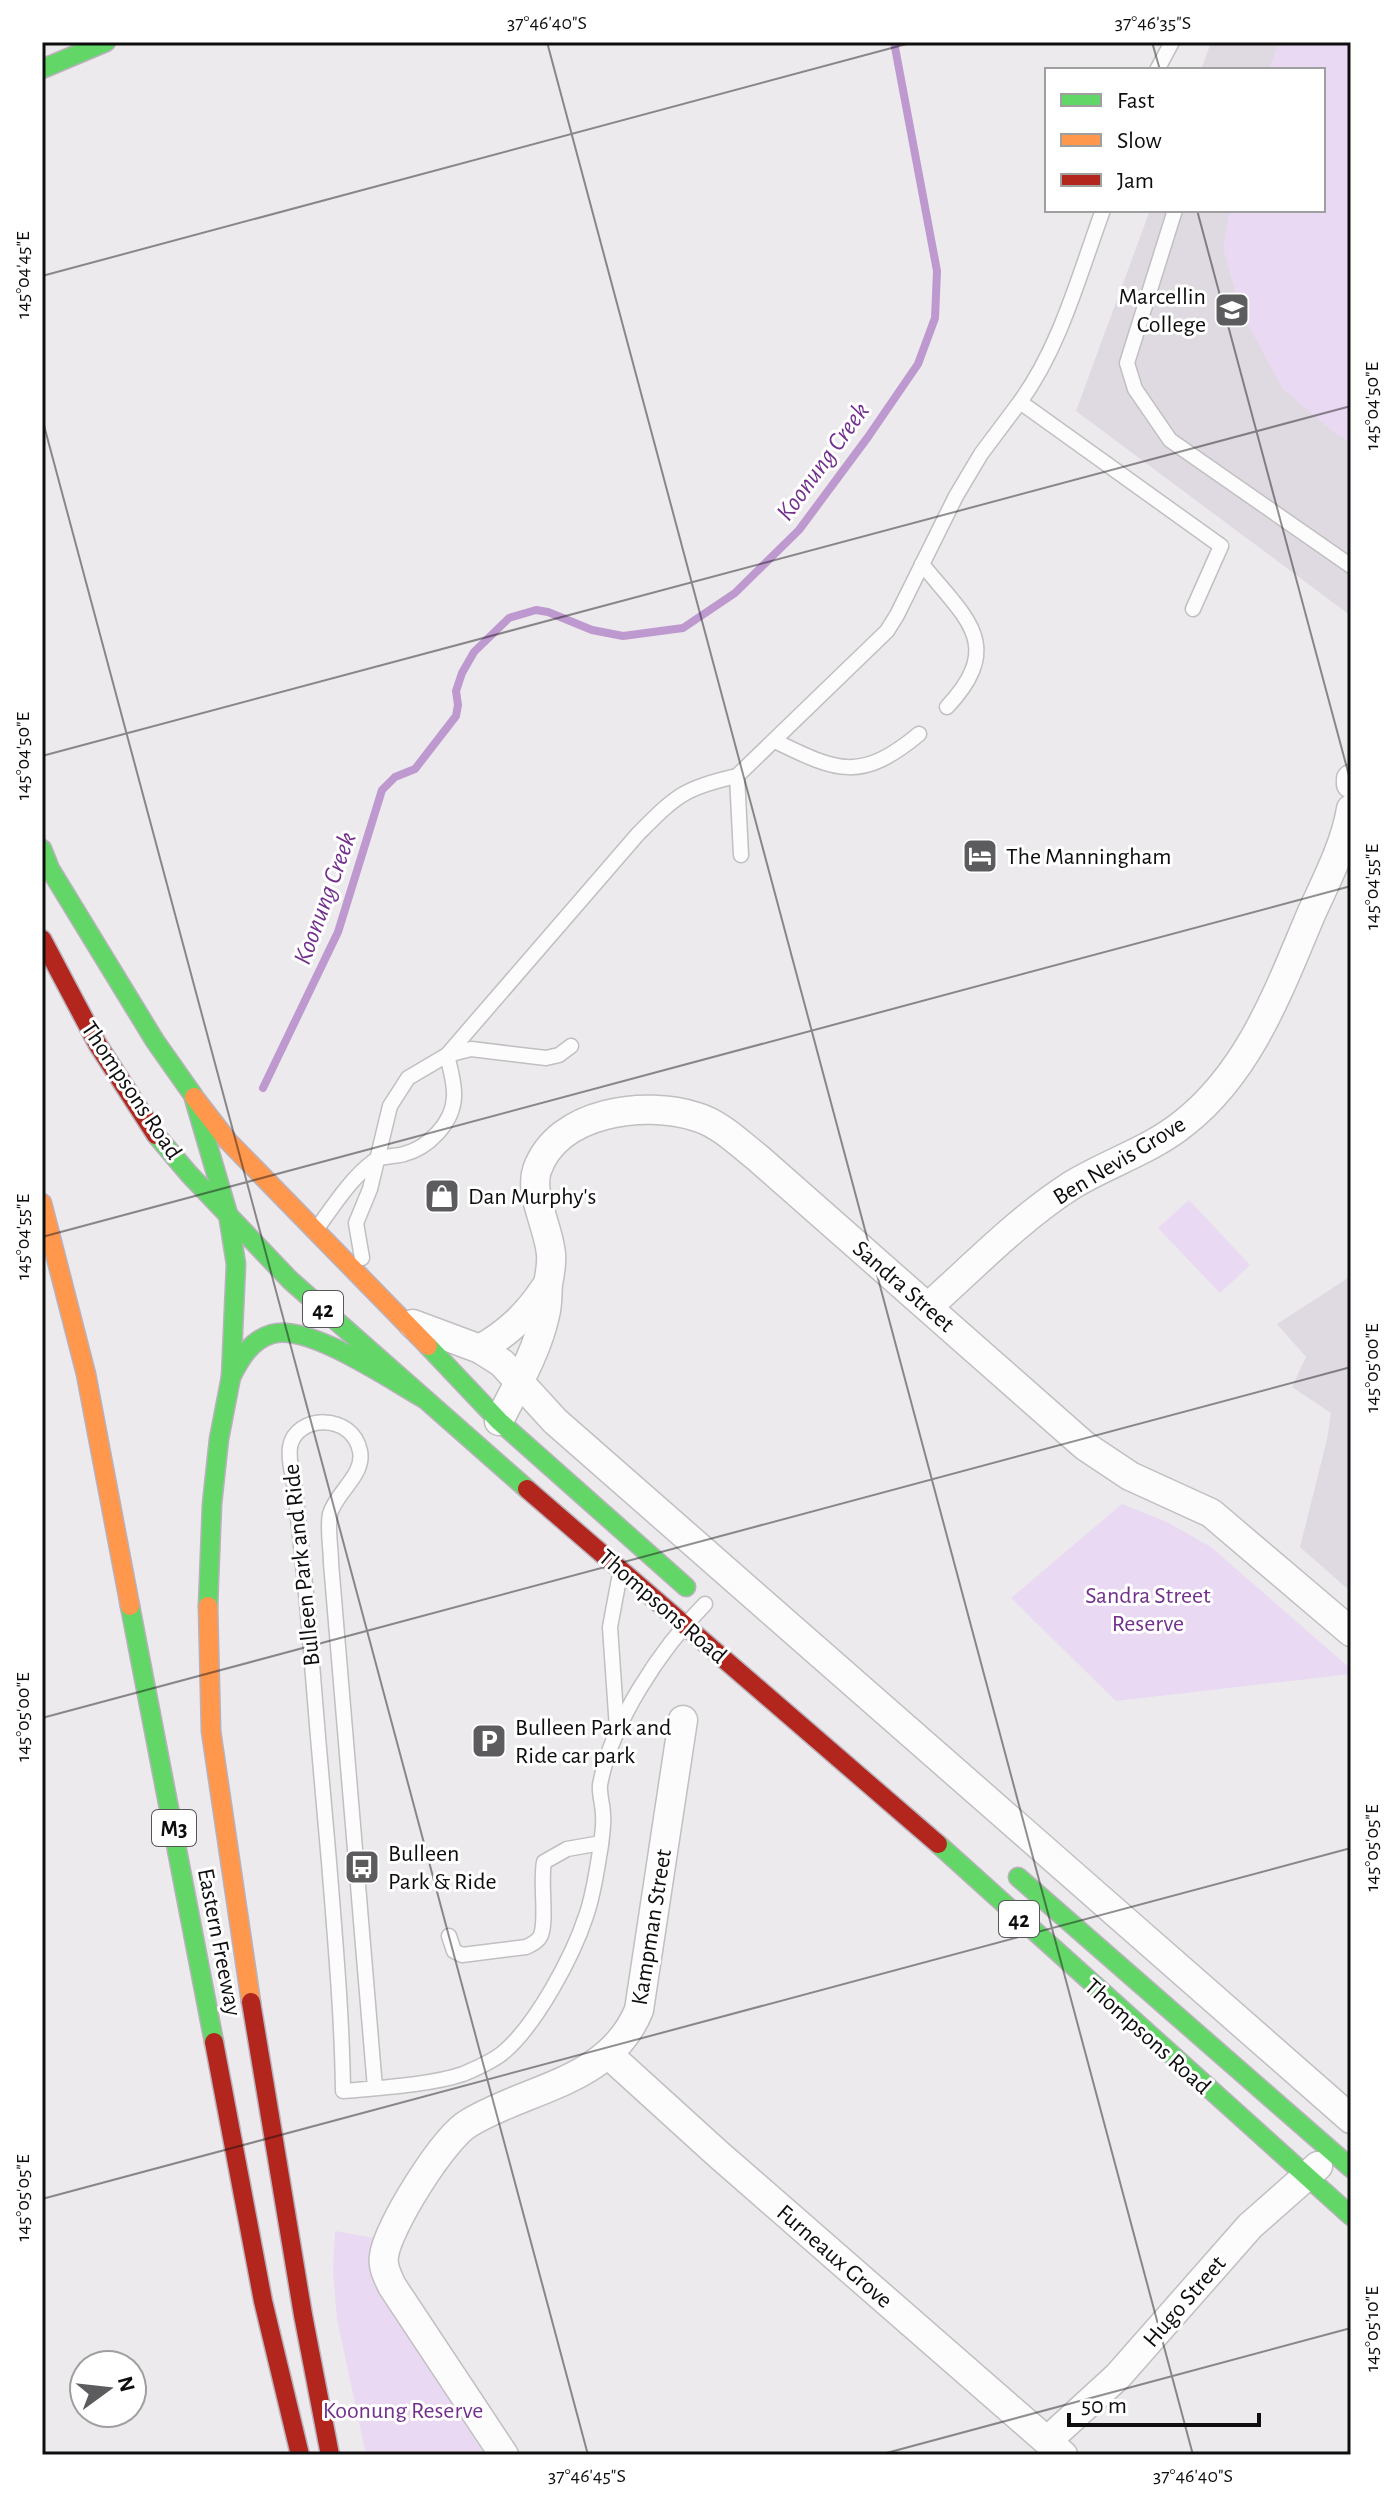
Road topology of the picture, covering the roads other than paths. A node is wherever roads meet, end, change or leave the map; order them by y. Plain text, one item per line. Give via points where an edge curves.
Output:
1 (1172, 42) edge
2 (98, 46) edge
3 (1158, 68) edge
4 (42, 69) edge
5 (1102, 212) edge
6 (1174, 212) edge
7 (1020, 402) junction
8 (922, 564) junction
9 (1351, 566) edge
10 (1193, 609) dead end
11 (947, 707) dead end
12 (919, 734) dead end
13 (775, 741) junction
14 (737, 776) junction
15 (1351, 809) edge
16 (42, 849) edge
17 (741, 855) dead end
18 (42, 939) edge
19 (571, 1046) dead end
20 (447, 1055) junction
21 (193, 1095) junction
22 (376, 1159) junction
23 (42, 1203) edge
24 (228, 1214) junction
25 (316, 1231) junction
26 (311, 1251) dead end
27 (368, 1282) junction
28 (548, 1284) junction
29 (928, 1307) junction
30 (355, 1313) dead end
31 (401, 1319) junction
32 (480, 1349) junction
33 (231, 1377) junction
34 (519, 1380) junction
35 (423, 1398) junction
36 (499, 1421) junction
37 (620, 1570) junction
38 (710, 1608) joint
39 (685, 1624) junction
40 (1351, 1632) edge
41 (683, 1720) dead end
42 (617, 1729) junction
43 (601, 1843) junction
44 (1001, 1863) dead end
45 (449, 1936) dead end
46 (608, 2054) junction
47 (375, 2088) junction
48 (1351, 2119) edge
49 (1332, 2151) edge
50 (1298, 2170) junction
51 (1351, 2216) edge
52 (1058, 2450) edge
53 (300, 2455) edge
54 (330, 2455) edge
55 (504, 2455) edge

1 - 3 lane
2 - 4 main road
5 - 7 lane via 1052,348
6 - 9 lane via 1127,363 1135,389 1170,440
7 - 8 lane via 981,454
7 - 10 lane via 1221,546
8 - 11 lane via 967,620 977,650 970,678
8 - 13 lane via 882,637
12 - 13 lane via 884,759 853,768 835,767
13 - 14 lane
14 - 17 lane
14 - 20 lane via 703,783 670,802
15 - 29 street, Ben Nevis Grove via 1340,849 1268,1013 1232,1073 1183,1125 1045,1204
16 - 21 main road, Thompsons Road / 42
18 - 24 main road, Thompsons Road / 42 via 98,1045 156,1135
19 - 20 lane via 546,1058 471,1049
20 - 22 lane via 408,1078 396,1094
20 - 22 lane via 454,1102 444,1124 425,1145
21 - 24 main road
21 - 25 main road, Thompsons Road / 42 via 228,1141
22 - 25 lane
22 - 27 lane via 356,1223
23 - 53 main road, Eastern Freeway / M3 via 86,1374 263,2301
24 - 33 main road via 236,1264
24 - 35 main road, Thompsons Road / 42 via 281,1271
25 - 26 main road
25 - 27 main road, Thompsons Road / 42
27 - 31 main road, Thompsons Road / 42
28 - 29 street, Sandra Street via 550,1241 534,1187 540,1162 580,1125 620,1111 651,1110 699,1117 731,1136
28 - 32 street via 528,1314
28 - 34 street, Sandra Street via 538,1339
29 - 40 street, Sandra Street via 1085,1446 1130,1476 1211,1513
30 - 35 main road
31 - 32 street, Thompsons Road
31 - 36 main road, Thompsons Road / 42
32 - 34 street, Thompsons Road
33 - 35 main road via 242,1353 280,1332 326,1345
33 - 54 main road via 212,1504 211,1731 245,1969
34 - 36 street, Sandra Street
34 - 48 street, Thompsons Road via 555,1421
35 - 37 main road, Thompsons Road / 42
36 - 38 main road, Thompsons Road / 42
37 - 39 main road, Thompsons Road / 42
37 - 42 lane via 610,1627
38 - 39 lane
39 - 42 lane via 657,1659
39 - 50 main road, Thompsons Road / 42
41 - 46 street, Kampman Street via 639,2010
42 - 43 lane via 600,1787
43 - 45 lane via 567,1849 544,1862 542,1933 535,1943 462,1955 454,1951
43 - 47 lane via 586,1915 566,1961 538,2011 504,2052 462,2074
44 - 49 main road, Thompsons Road / 42
46 - 52 street, Furneaux Grove
46 - 55 street, Kampman Street via 581,2074 453,2134 405,2208 383,2258 392,2286
47 - 47 lane, Bulleen Park and Ride via 331,1563 330,1516 339,1494 355,1477 361,1454 344,1426 325,1421 306,1426 291,1441 288,1462 309,1634 338,1967 343,2091
49 - 50 street, Hugo Street
50 - 51 main road, Thompsons Road / 42
50 - 52 street, Hugo Street

